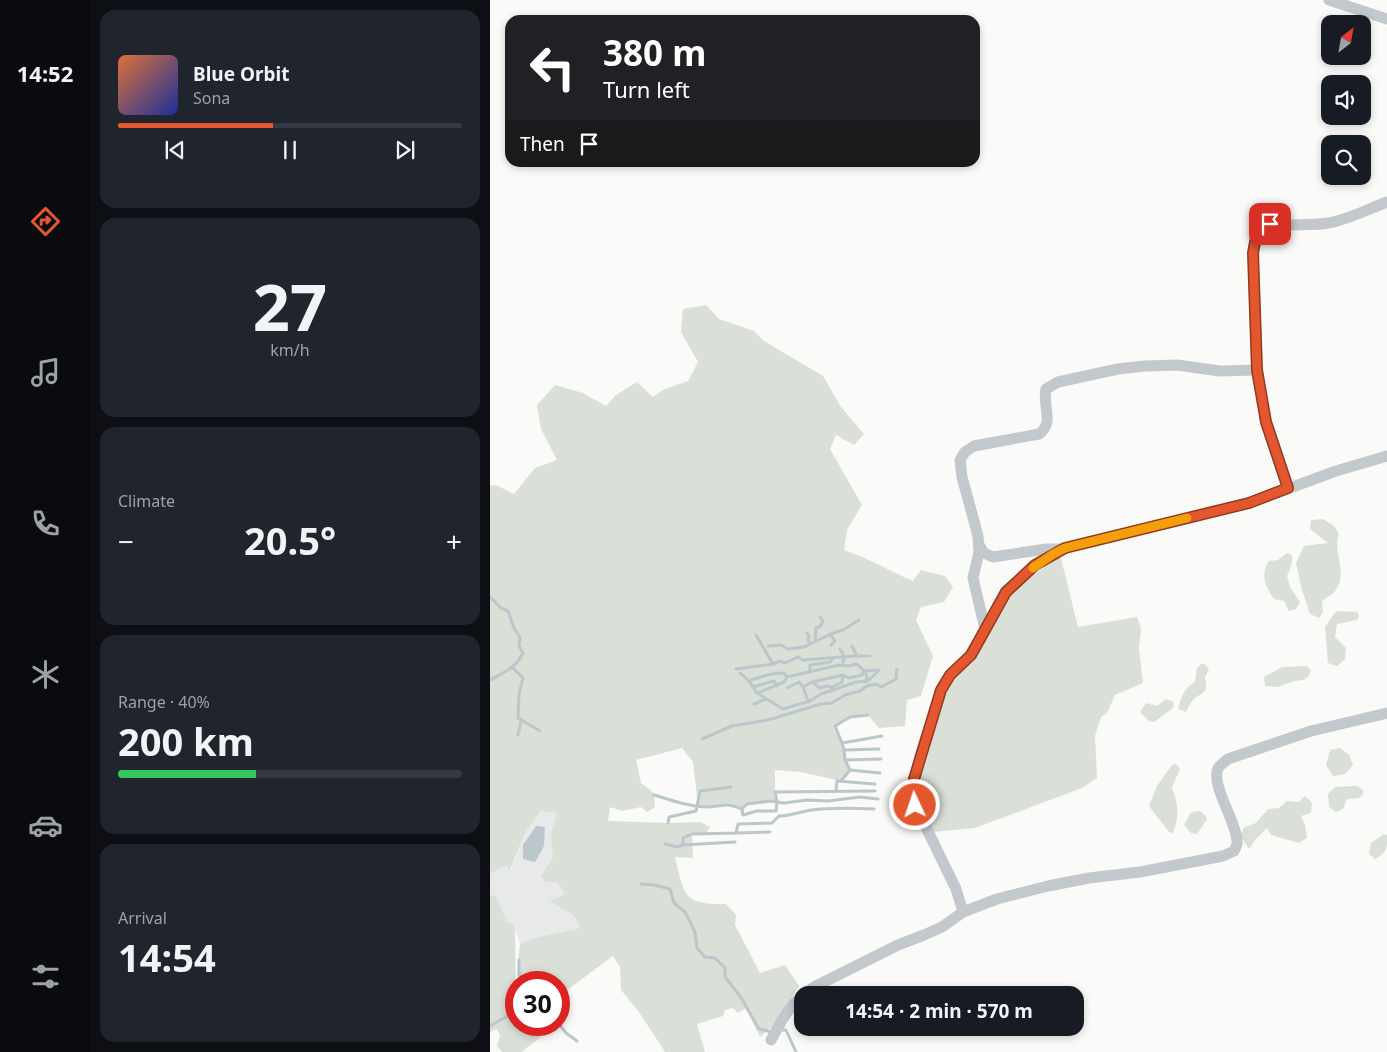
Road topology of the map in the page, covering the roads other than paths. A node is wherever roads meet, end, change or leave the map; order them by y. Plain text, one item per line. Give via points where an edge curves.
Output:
1 (1329, 0) edge
2 (1387, 19) edge
3 (1387, 202) edge
4 (1257, 370) junction
5 (1387, 456) edge
6 (1288, 488) junction
7 (979, 545) junction
8 (1062, 550) junction
9 (985, 629) junction
10 (1387, 714) edge
11 (964, 912) junction
12 (816, 986) edge
13 (794, 1004) edge
14 (771, 1040) dead end

1 - 2 street
3 - 4 street via 1329,223 1270,224 1261,228 1253,253
4 - 6 street via 1266,422
4 - 7 street via 1145,366 1058,382 1046,389 1044,399 1048,420 1045,430 1039,434 974,446 960,460
5 - 6 street
6 - 8 street via 1249,503
7 - 8 street via 984,553 993,557 1041,549
7 - 9 street via 973,578
8 - 9 street via 1035,565 1016,582 998,604
9 - 11 street via 971,655 950,675 941,690 912,793
10 - 11 street via 1311,731 1228,759 1218,768 1216,776 1234,828 1237,844 1234,851 1140,872 1048,886 997,899
11 - 12 street via 942,927
13 - 14 street

